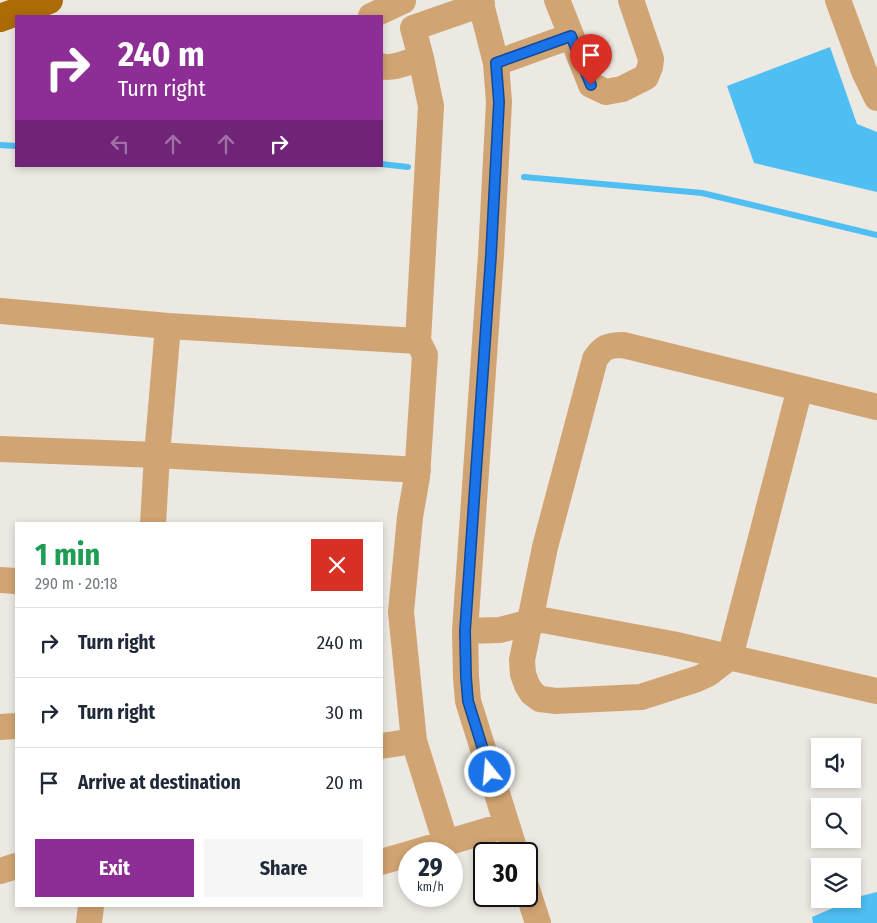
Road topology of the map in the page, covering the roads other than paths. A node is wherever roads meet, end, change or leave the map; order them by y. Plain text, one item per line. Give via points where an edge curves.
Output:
1 (49, 0) edge
2 (557, 0) edge
3 (630, 0) edge
4 (838, 0) edge
5 (403, 1) edge
6 (481, 2) edge
7 (373, 15) edge
8 (0, 18) edge
9 (413, 28) junction
10 (571, 36) junction
11 (421, 58) junction
12 (496, 63) junction
13 (383, 67) edge
14 (871, 69) edge
15 (877, 98) edge
16 (0, 311) edge
17 (168, 326) junction
18 (418, 341) junction
19 (800, 388) junction
20 (877, 407) edge
21 (0, 449) edge
22 (156, 455) junction
23 (418, 470) junction
24 (153, 522) edge
25 (0, 580) edge
26 (15, 581) edge
27 (391, 605) edge
28 (530, 622) junction
29 (465, 631) junction
30 (730, 657) junction
31 (877, 691) edge
32 (15, 726) edge
33 (0, 727) edge
34 (414, 741) junction
35 (383, 746) edge
36 (506, 825) junction
37 (446, 842) edge
38 (449, 842) edge
39 (512, 842) edge
40 (398, 857) edge
41 (383, 861) edge
42 (15, 866) edge
43 (0, 871) edge
44 (92, 907) edge
45 (533, 907) edge
46 (89, 923) edge
47 (538, 923) edge

1 - 8 main road
2 - 10 street
3 - 10 street via 651,59 646,77 622,89 606,92 591,85
4 - 14 street
5 - 7 street
5 - 9 street
6 - 9 street
6 - 12 street
9 - 11 street
10 - 12 street
11 - 13 street
11 - 18 street via 431,106
12 - 29 street via 499,102 491,255
14 - 15 street
16 - 17 street
17 - 18 street
17 - 22 street
18 - 23 street via 426,355
19 - 20 street
19 - 28 street via 623,345 606,347 600,352 595,359 545,547
19 - 30 street
21 - 22 street
22 - 23 street
22 - 24 street
23 - 27 street
25 - 26 street
27 - 34 street via 401,612
28 - 29 street via 500,630
28 - 30 street via 543,620
28 - 30 street via 522,674 532,693 540,699 556,702 641,696 708,674
29 - 36 street via 468,701
30 - 31 street
32 - 33 street
34 - 35 street
34 - 37 street
36 - 38 street
36 - 39 street
40 - 41 street
42 - 43 street
44 - 46 street
45 - 47 street

